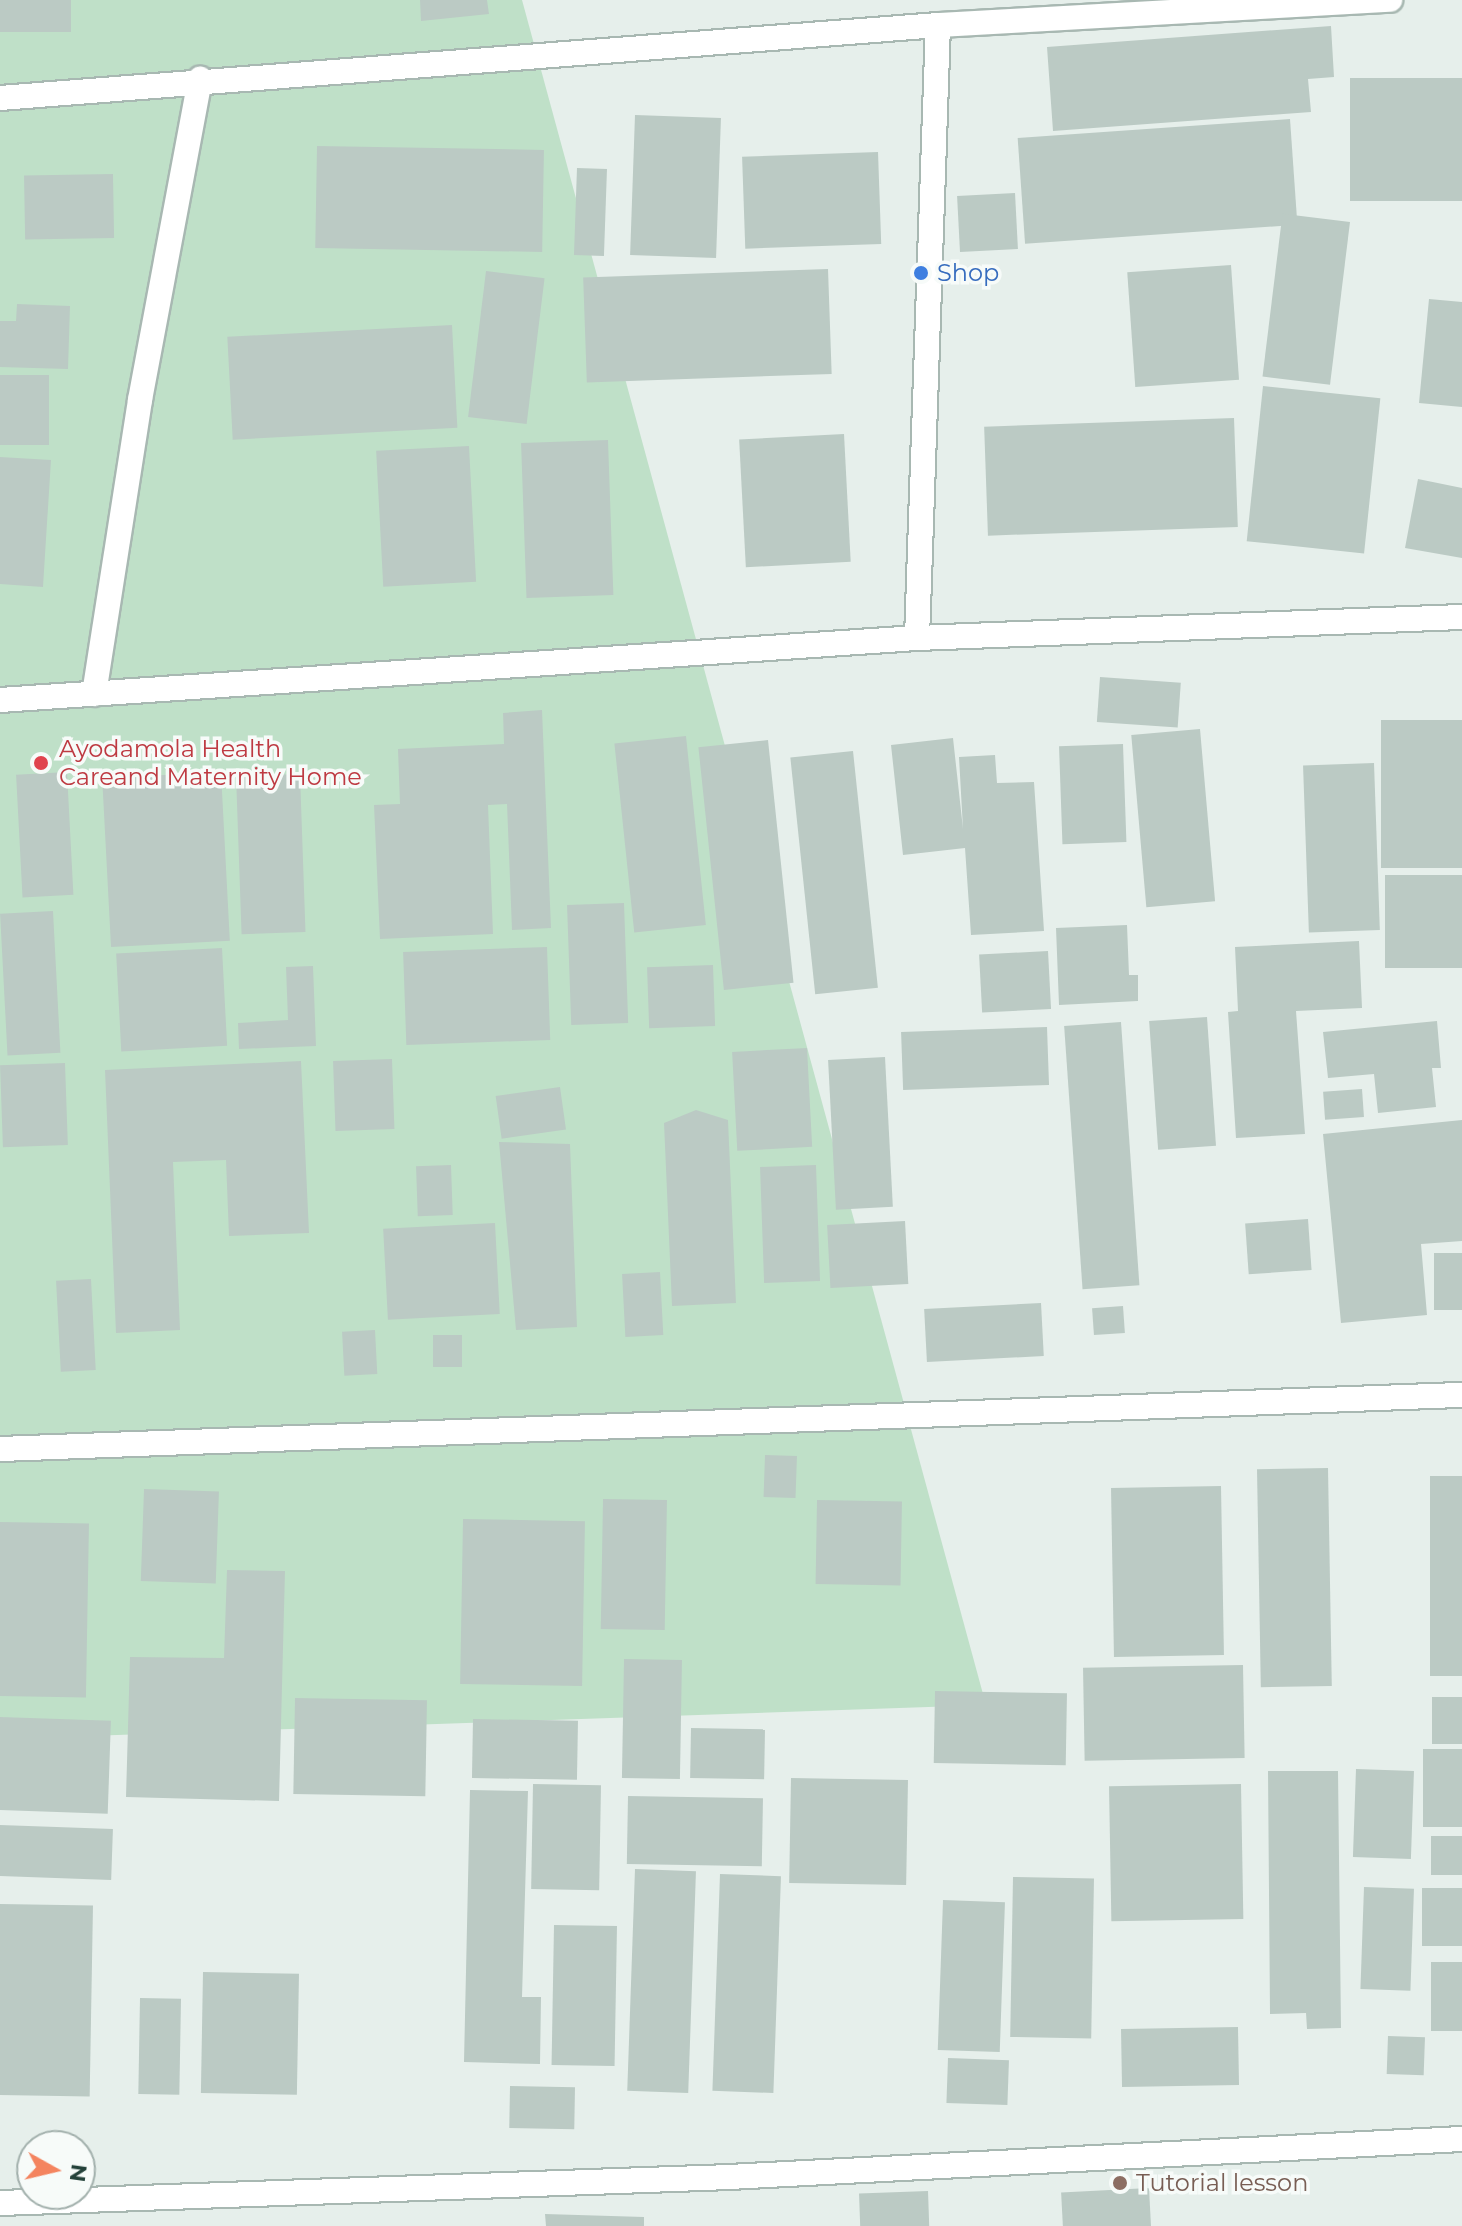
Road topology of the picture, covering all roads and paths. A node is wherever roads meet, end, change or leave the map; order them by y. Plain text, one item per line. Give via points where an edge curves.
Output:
1 (1390, 0) edge
2 (938, 25) junction
3 (200, 79) junction
4 (0, 98) edge
5 (1462, 617) edge
6 (917, 638) junction
7 (94, 694) junction
8 (0, 700) edge
9 (1462, 1395) edge
10 (0, 1449) edge
11 (1462, 2139) edge
12 (0, 2203) edge

1 - 2 street
2 - 3 street
2 - 6 street
3 - 4 street
3 - 7 street via 140,400
5 - 6 street
6 - 7 street
7 - 8 street
9 - 10 street
11 - 12 street via 729,2177

